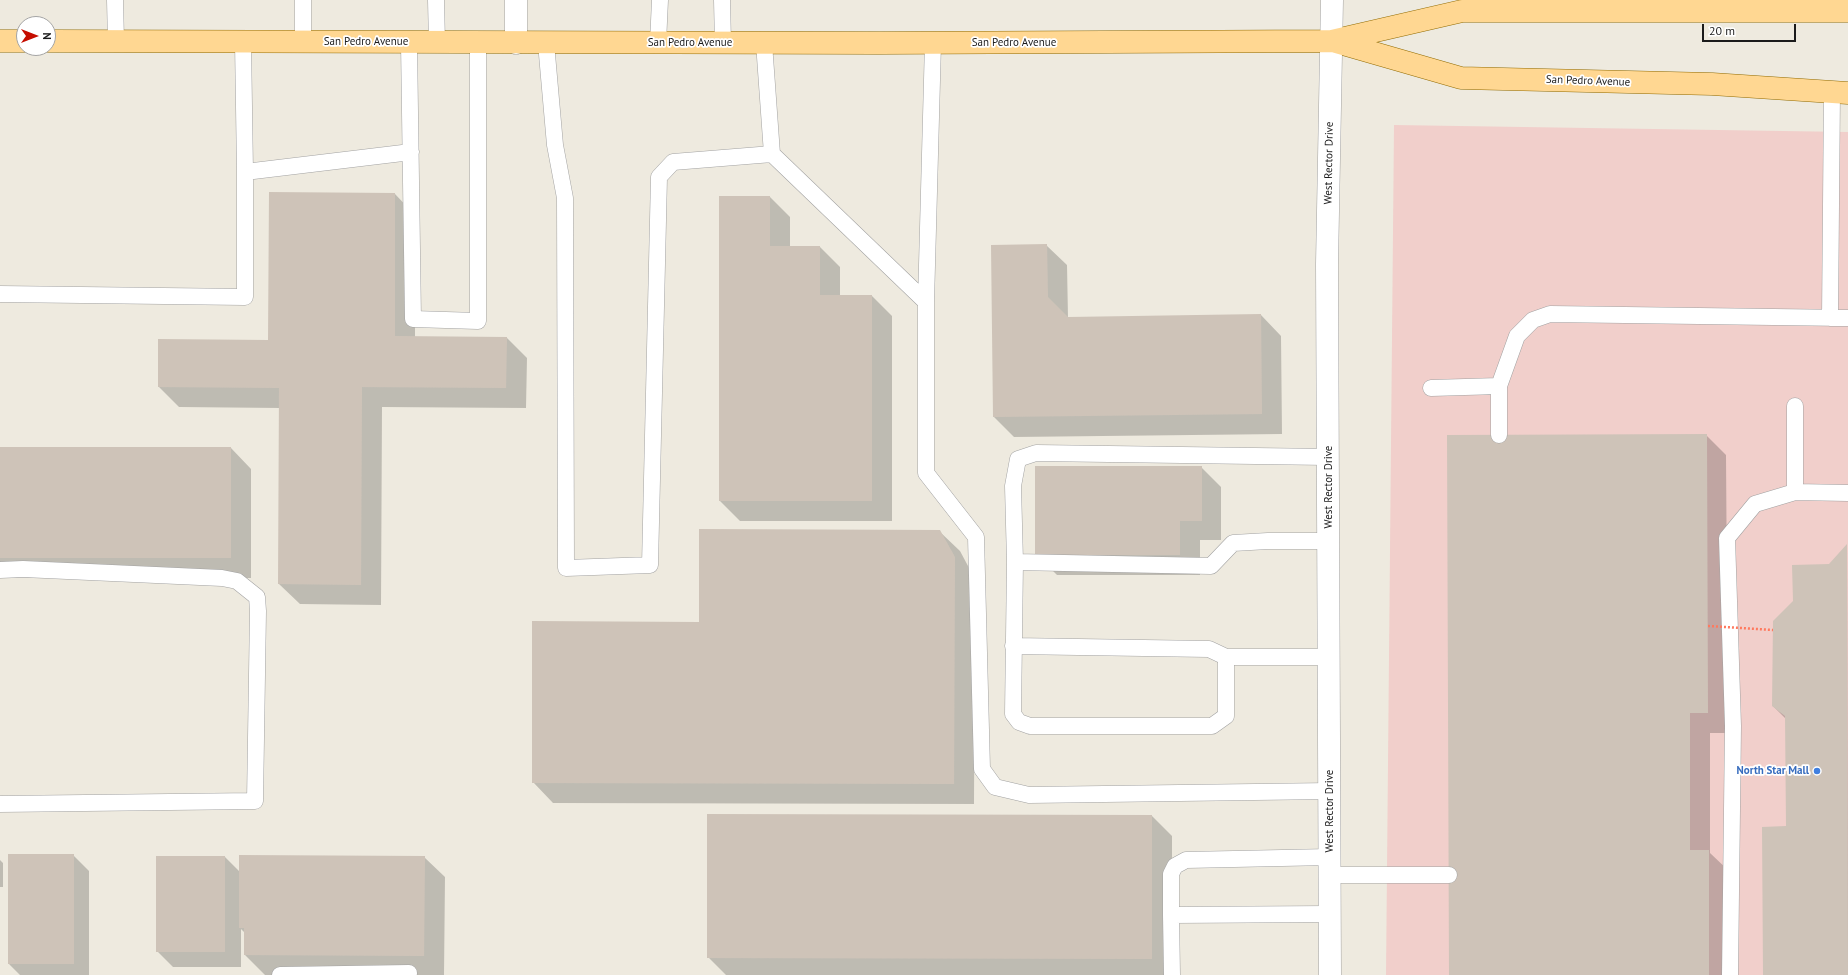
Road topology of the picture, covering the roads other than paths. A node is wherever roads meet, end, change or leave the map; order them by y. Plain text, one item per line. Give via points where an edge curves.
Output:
1 (115, 0) edge
2 (303, 0) edge
3 (436, 0) edge
4 (516, 0) edge
5 (660, 0) edge
6 (722, 0) edge
7 (1332, 0) edge
8 (1834, 7) edge
9 (0, 41) edge
10 (16, 41) edge
11 (56, 41) edge
12 (116, 41) junction
13 (1332, 41) junction
14 (243, 42) junction
15 (303, 42) junction
16 (409, 42) junction
17 (437, 42) junction
18 (478, 42) junction
19 (516, 42) junction
20 (546, 42) junction
21 (658, 43) junction
22 (722, 43) junction
23 (764, 43) junction
24 (934, 43) junction
25 (1848, 76) edge
26 (1840, 92) edge
27 (411, 152) junction
28 (772, 154) junction
29 (245, 172) junction
30 (0, 294) edge
31 (926, 302) junction
32 (1830, 318) junction
33 (1848, 318) edge
34 (1499, 386) junction
35 (1431, 388) dead end
36 (1795, 406) dead end
37 (1499, 435) dead end
38 (1328, 457) junction
39 (1795, 492) junction
40 (1848, 493) edge
41 (1329, 542) junction
42 (1015, 562) junction
43 (0, 570) edge
44 (1014, 646) junction
45 (1226, 657) junction
46 (1329, 657) junction
47 (1330, 791) junction
48 (0, 804) edge
49 (1330, 866) junction
50 (1449, 875) dead end
51 (1330, 914) junction
52 (1171, 916) junction
53 (409, 973) dead end
54 (280, 975) edge
55 (1172, 975) edge
56 (1330, 975) edge
57 (1730, 975) edge

1 - 12 lane
2 - 15 lane
3 - 17 lane
4 - 19 street
5 - 21 lane
6 - 22 lane
7 - 13 street, West Rector Drive
8 - 13 main road, San Pedro Avenue via 1462,11
9 - 10 main road
11 - 12 main road, San Pedro Avenue
12 - 14 main road, San Pedro Avenue
13 - 24 main road, San Pedro Avenue
13 - 26 main road, San Pedro Avenue via 1461,78 1712,84
13 - 38 street, West Rector Drive via 1327,264
14 - 15 main road, San Pedro Avenue
14 - 29 lane
15 - 16 main road, San Pedro Avenue
16 - 17 main road, San Pedro Avenue
16 - 27 lane
17 - 18 main road, San Pedro Avenue
18 - 19 main road, San Pedro Avenue
18 - 27 lane via 478,321 413,319
19 - 20 main road, San Pedro Avenue
20 - 21 main road, San Pedro Avenue
20 - 28 lane via 555,145 565,198 566,568 650,565 659,177 673,162
21 - 22 main road, San Pedro Avenue
22 - 23 main road, San Pedro Avenue
23 - 24 main road, San Pedro Avenue
23 - 28 lane
24 - 31 lane
25 - 26 main road
26 - 32 lane
27 - 29 lane
28 - 31 lane
29 - 30 lane via 245,298
31 - 47 lane via 926,473 976,537 982,769 995,787 1029,795
32 - 33 lane
32 - 34 lane via 1550,314 1533,320 1517,336
34 - 35 lane
34 - 37 lane
36 - 39 lane
38 - 41 street, West Rector Drive
38 - 42 lane via 1036,453 1018,459 1014,486
39 - 40 lane
39 - 57 lane via 1755,504 1727,538 1732,726
41 - 42 lane via 1233,543 1211,566
41 - 46 street, West Rector Drive
42 - 44 lane
43 - 48 lane via 222,578 237,581 256,597 258,611 255,801
44 - 45 lane via 1209,649
44 - 45 lane via 1013,714 1019,722 1030,726 1212,726 1226,716
45 - 46 lane
46 - 47 street, West Rector Drive
47 - 49 street, West Rector Drive
49 - 50 lane
49 - 51 street, West Rector Drive
49 - 52 lane via 1186,860 1175,866 1171,874
51 - 52 lane
51 - 56 street, West Rector Drive
52 - 55 lane
53 - 54 lane

